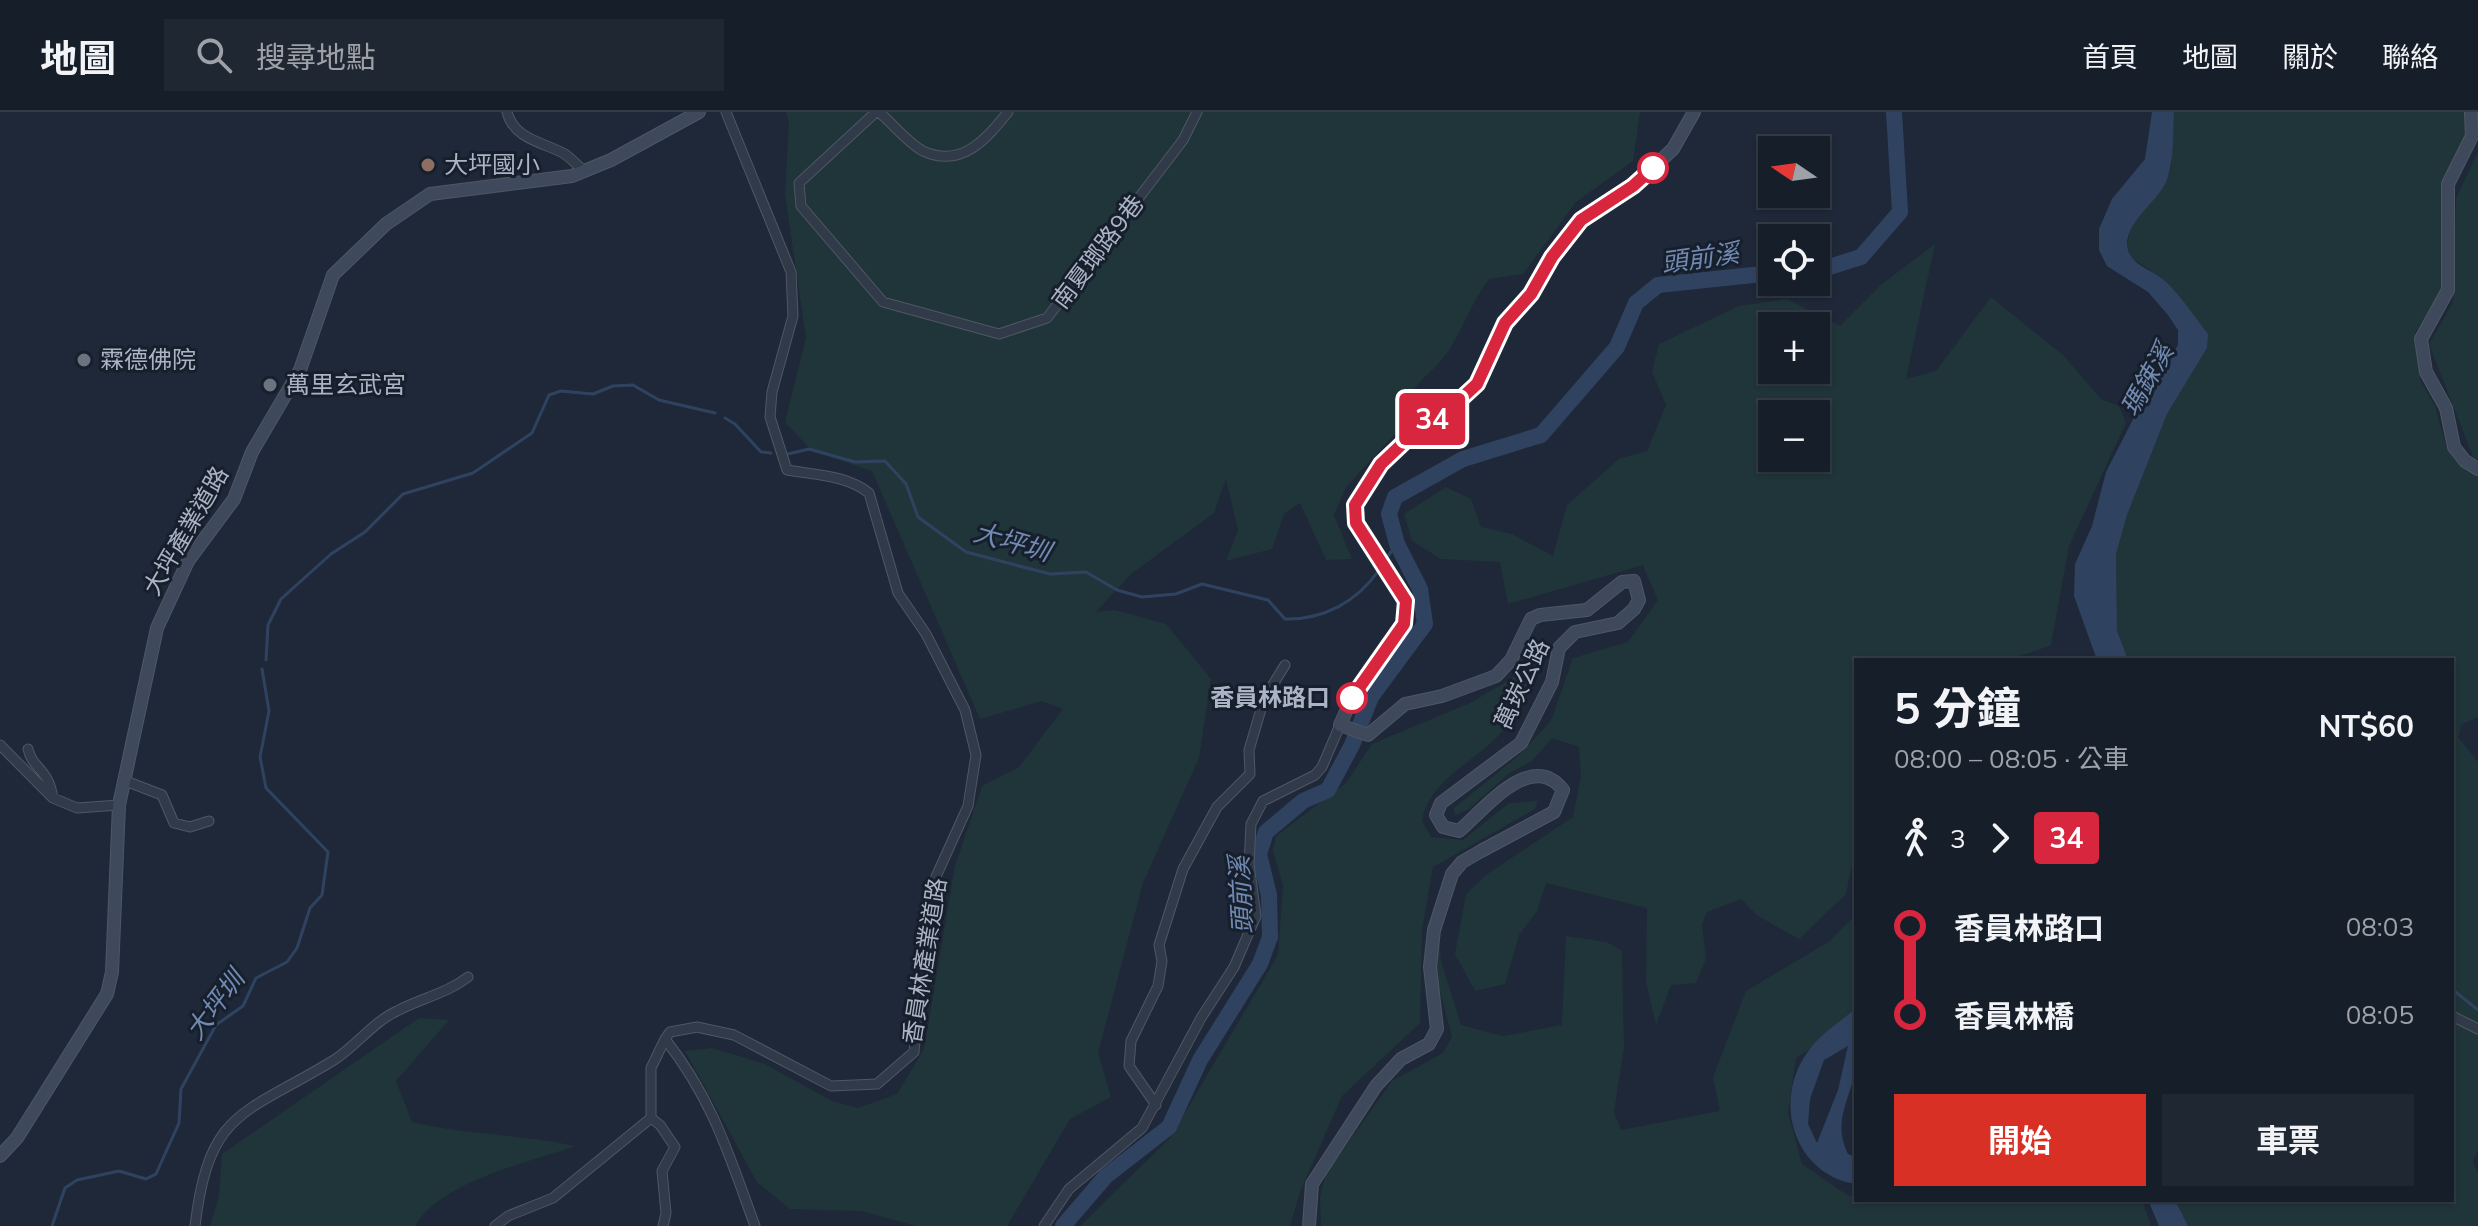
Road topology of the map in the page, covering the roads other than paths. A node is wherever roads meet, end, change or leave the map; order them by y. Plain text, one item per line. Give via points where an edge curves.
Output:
1 (507, 112) edge
2 (699, 112) edge
3 (726, 112) edge
4 (878, 112) edge
5 (1008, 112) edge
6 (1197, 112) edge
7 (1694, 112) edge
8 (2471, 112) edge
9 (583, 170) junction
10 (2478, 469) edge
11 (1285, 665) dead end
12 (1340, 725) junction
13 (0, 745) edge
14 (28, 749) dead end
15 (123, 780) junction
16 (53, 798) junction
17 (119, 805) junction
18 (209, 821) dead end
19 (468, 977) dead end
20 (2454, 1017) edge
21 (2478, 1029) edge
22 (665, 1039) junction
23 (1156, 1105) junction
24 (651, 1118) junction
25 (0, 1156) edge
26 (195, 1226) edge
27 (495, 1226) edge
28 (663, 1226) edge
29 (755, 1226) edge
30 (1044, 1226) edge
31 (1309, 1226) edge

1 - 9 street via 518,131 566,155
2 - 9 street, 大坪產業道路
3 - 22 street, 香員林產業道路 via 791,272 793,316 772,392 770,417 777,447 787,470 845,480 869,493 898,593 965,710 976,755 968,806 934,881 914,1052 877,1084 831,1086 734,1035 697,1027 670,1032
4 - 5 street via 923,151 954,155 981,146
4 - 6 street, 南夏瑯路9巷 via 799,183 801,206 883,302 999,334 1047,318 1183,140
7 - 12 street via 1673,149 1633,186 1581,220 1505,323 1477,384 1381,464 1355,505 1356,523 1406,601 1404,624 1352,698
8 - 10 street via 2472,136 2448,184 2448,290 2421,339 2426,372 2446,408 2454,447
9 - 15 street, 大坪產業道路 via 572,176 430,194 386,224 333,275 300,370 252,452 234,499 188,561 157,628
11 - 23 street via 1264,699 1249,750 1250,774 1217,807 1183,869 1159,945 1158,986 1131,1041 1129,1066
12 - 23 street via 1315,775 1263,801 1251,824 1249,864 1256,916 1234,967
12 - 31 street, 萬崁公路 via 1368,735 1405,704 1496,676 1511,660 1531,619 1587,610 1622,582 1638,586 1639,600 1618,623 1575,632 1559,648 1552,682 1521,743 1441,803 1436,815 1443,827 1459,831 1498,792 1527,779 1555,779 1563,790 1554,812 1462,862 1452,874 1434,930 1430,967 1437,1029 1429,1044 1401,1059 1376,1086 1312,1184
13 - 16 street
14 - 16 street via 50,778
15 - 17 street, 大坪產業道路
15 - 18 street via 162,795 174,823 190,827
16 - 17 street via 77,808
17 - 25 street, 大坪產業道路 via 107,994 17,1138
19 - 26 street via 451,990 395,1011 337,1058 240,1113 214,1143 200,1185
20 - 21 street
22 - 24 street via 651,1068
22 - 29 street via 710,1106
23 - 30 street via 1142,1128 1069,1189
24 - 27 street via 553,1198
24 - 28 street via 675,1147 662,1171

